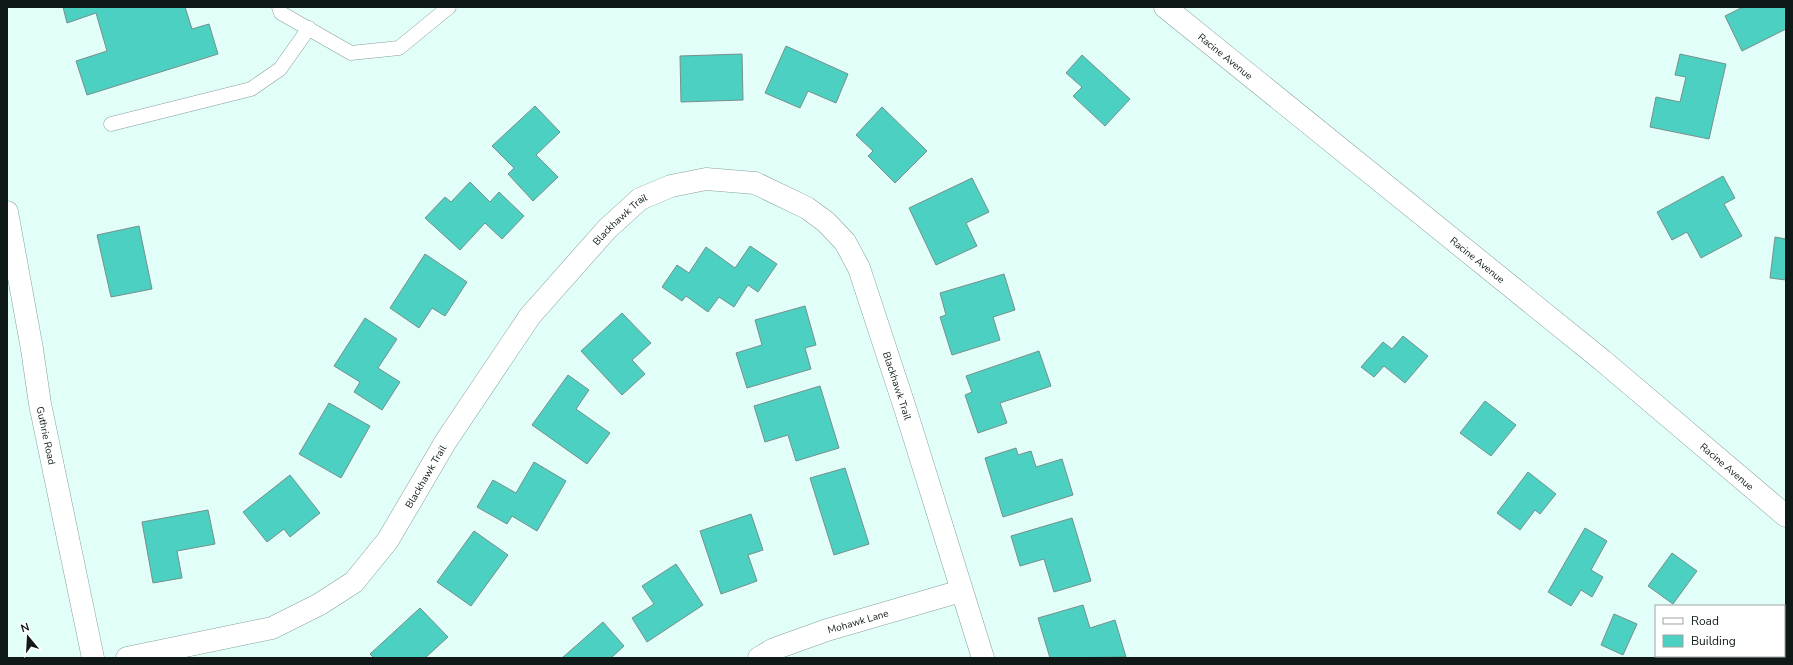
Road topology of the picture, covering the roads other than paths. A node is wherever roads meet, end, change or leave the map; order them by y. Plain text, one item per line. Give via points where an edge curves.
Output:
1 (279, 7) edge
2 (449, 7) edge
3 (1165, 7) edge
4 (309, 28) junction
5 (111, 124) dead end
6 (7, 212) edge
7 (1786, 516) edge
8 (961, 591) junction
9 (93, 658) edge
10 (127, 658) edge
11 (759, 658) edge
12 (982, 658) edge

1 - 4 lane via 281,13
2 - 4 lane via 399,48 351,53
3 - 7 street, Racine Avenue via 1602,360
4 - 5 lane via 280,69 251,89
6 - 9 street, Guthrie Road via 40,404
8 - 10 street, Blackhawk Trail via 874,313 859,268 845,242 826,222 807,208 755,183 706,179 671,186 640,200 596,240 530,316 446,441 388,540 354,582 320,604 272,628
8 - 11 street, Mohawk Lane via 827,630 774,649
8 - 12 street, Blackhawk Trail

